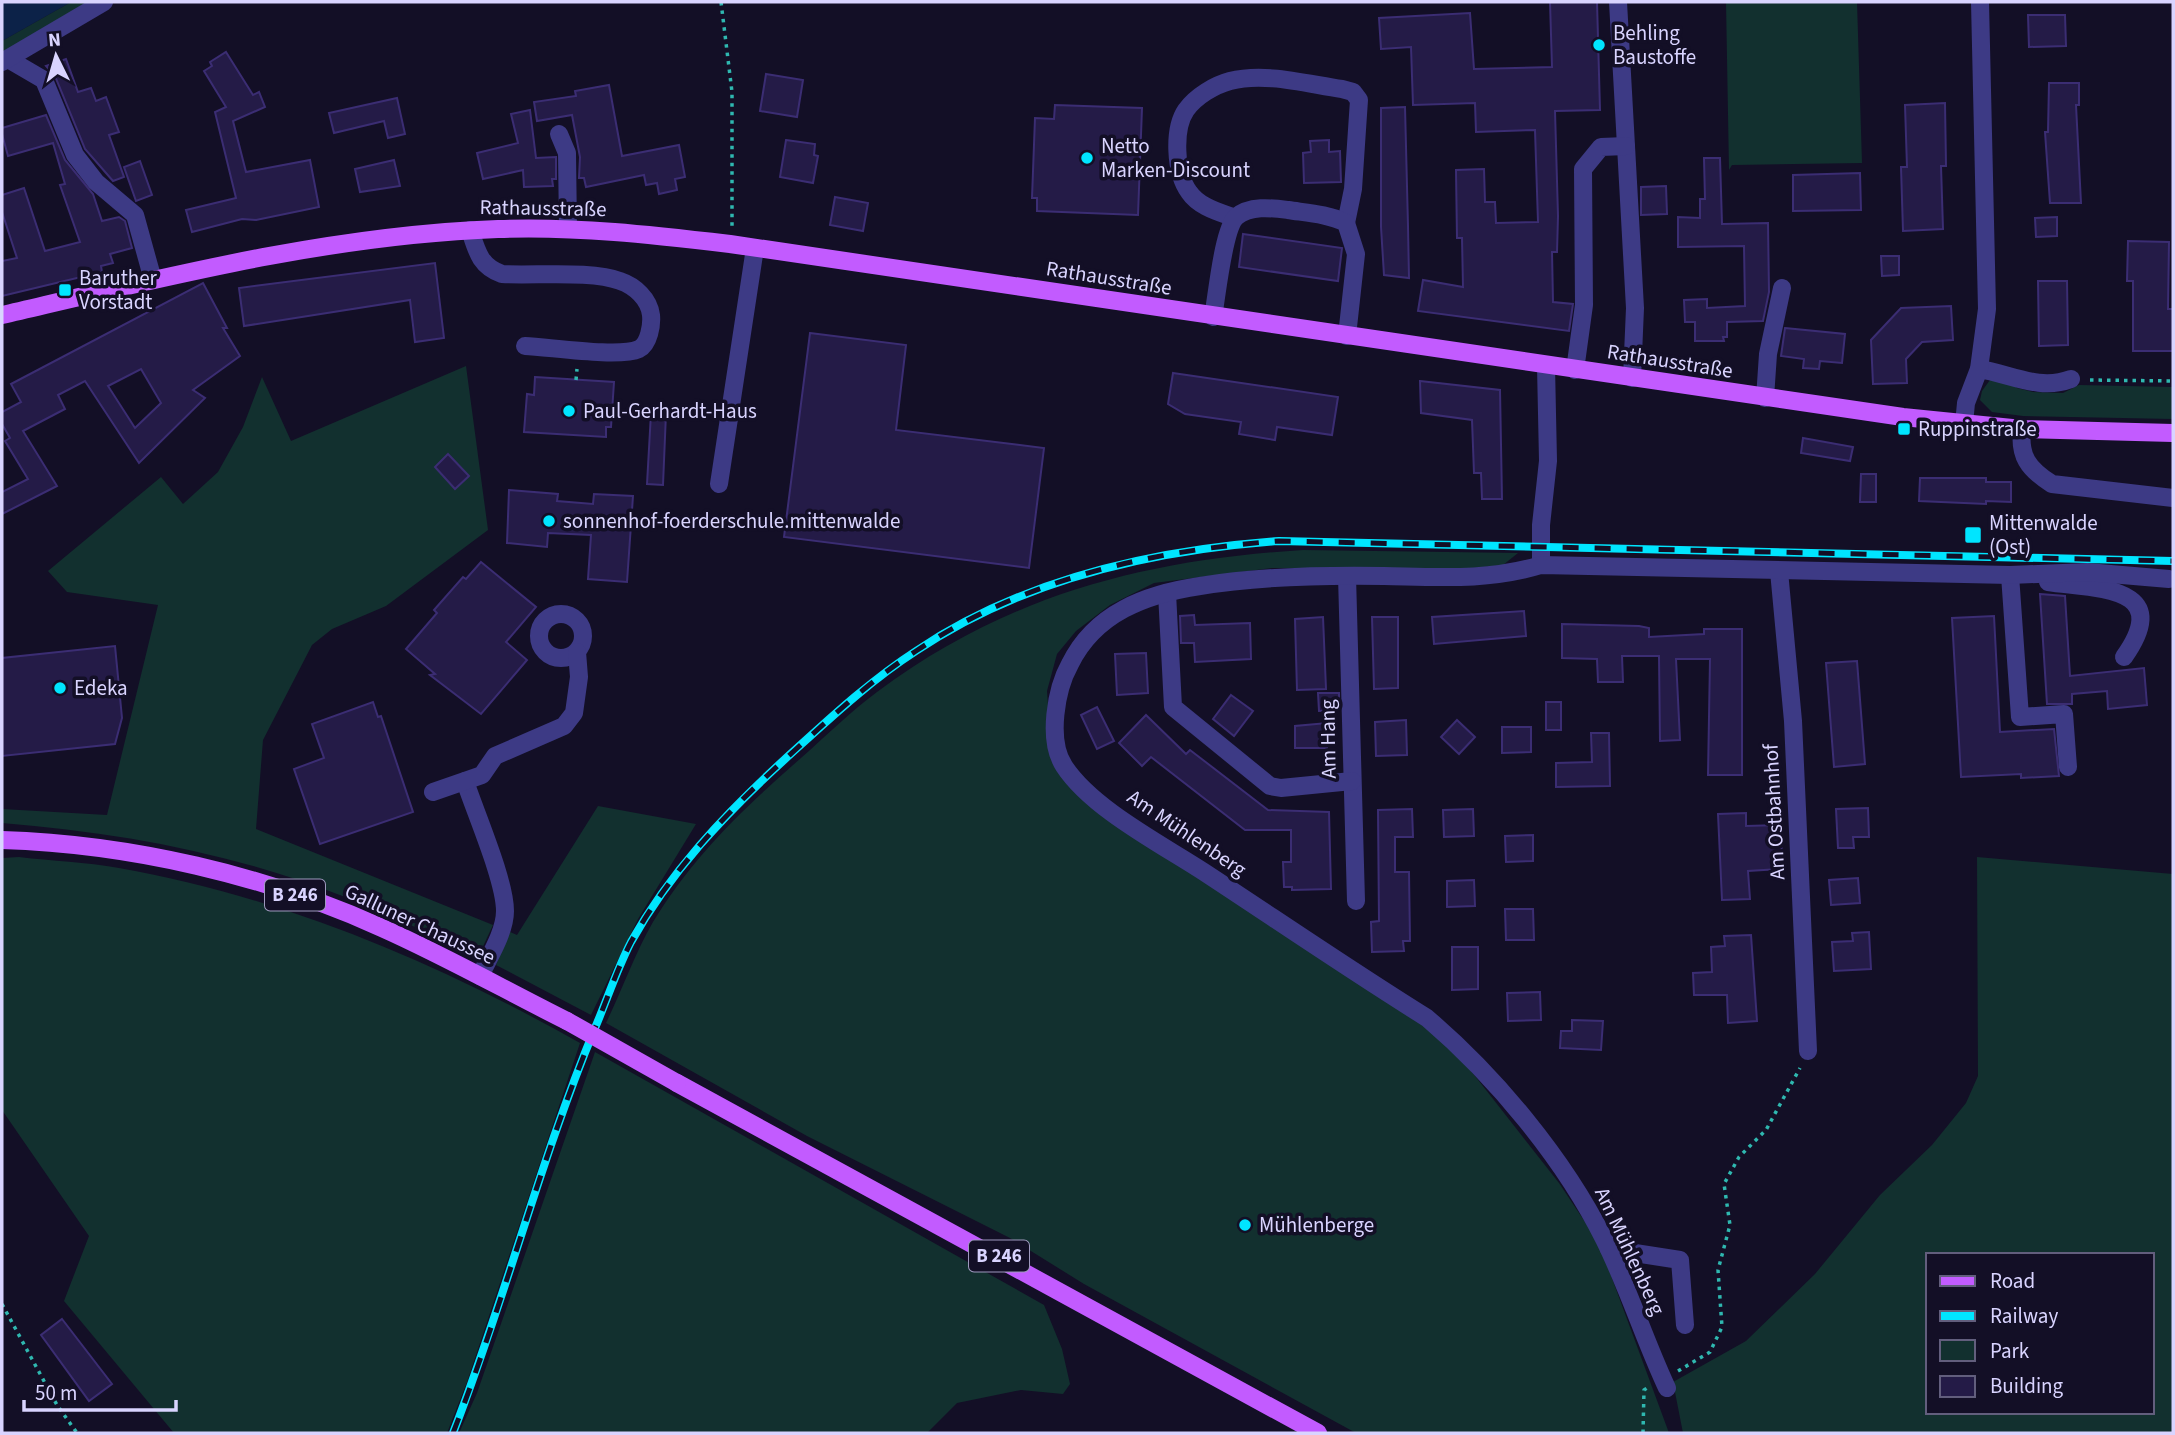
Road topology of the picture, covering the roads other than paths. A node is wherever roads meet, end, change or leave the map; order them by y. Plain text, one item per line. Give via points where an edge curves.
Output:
1 (104, 2) edge
2 (1618, 2) edge
3 (1980, 2) edge
4 (5, 61) edge
5 (559, 134) dead end
6 (1626, 146) junction
7 (1235, 218) junction
8 (1346, 223) junction
9 (569, 229) junction
10 (470, 230) junction
11 (755, 248) junction
12 (153, 280) junction
13 (1782, 288) dead end
14 (2, 315) edge
15 (1213, 317) junction
16 (1347, 336) junction
17 (525, 346) dead end
18 (1546, 366) junction
19 (1979, 369) junction
20 (1575, 370) junction
21 (1632, 378) junction
22 (2071, 379) road end
23 (1765, 398) junction
24 (1964, 424) junction
25 (2022, 429) junction
26 (2173, 433) edge
27 (719, 484) dead end
28 (2173, 498) edge
29 (1541, 565) junction
30 (1779, 571) junction
31 (2010, 575) junction
32 (1347, 576) junction
33 (2169, 579) dead end
34 (1167, 593) junction
35 (577, 652) dead end
36 (2124, 657) dead end
37 (2068, 767) dead end
38 (465, 781) junction
39 (1352, 782) junction
40 (433, 792) dead end
41 (2, 840) edge
42 (1356, 901) dead end
43 (480, 976) junction
44 (1808, 1051) road end
45 (1609, 1250) junction
46 (1685, 1325) dead end
47 (1665, 1383) road end
48 (1318, 1433) edge

1 - 4 street
2 - 6 street
3 - 19 street via 1986,309
4 - 12 street via 44,80 75,155 96,182 135,215
5 - 9 street via 567,153
6 - 20 street via 1601,147 1583,169 1584,305
6 - 21 street via 1635,308
7 - 8 street via 1269,207 1333,216
7 - 8 street via 1206,207 1189,192 1179,167 1179,140 1184,112 1194,100 1228,81 1250,77 1342,89 1359,100
7 - 15 street via 1228,233
8 - 16 street via 1356,254
9 - 10 main road, Rathausstraße
9 - 11 main road, Rathausstraße
10 - 12 main road, Rathausstraße via 344,244
10 - 17 street via 487,269 502,274 621,281 649,306 649,334 639,349
11 - 15 main road, Rathausstraße
11 - 27 street
12 - 14 main road
13 - 23 street via 1768,354
15 - 16 main road, Rathausstraße
16 - 18 main road, Rathausstraße
18 - 20 main road, Rathausstraße
18 - 29 street via 1548,461
19 - 22 street via 2054,386
19 - 24 street via 1966,403
20 - 21 main road, Rathausstraße
21 - 23 main road, Rathausstraße
23 - 24 main road, Rathausstraße
24 - 25 main road, Rathausstraße
25 - 26 main road, Rathausstraße
25 - 28 street via 2020,447 2025,461 2052,484
29 - 30 street
29 - 32 street, Am Mühlenberg via 1490,578
30 - 31 street
30 - 44 street, Am Ostbahnhof via 1793,721
31 - 33 street via 2087,572
31 - 36 street via 2109,588 2128,597 2139,609 2142,625
31 - 37 street via 2020,717 2064,715
32 - 34 street, Am Mühlenberg via 1229,582
32 - 39 street, Am Hang
34 - 39 street via 1173,707 1270,786
34 - 45 street, Am Mühlenberg via 1102,620 1077,650 1068,667 1056,718 1062,763 1077,783 1106,806 1427,1018 1464,1049 1570,1179
35 - 38 street via 574,713 564,726 495,756 482,775
38 - 40 street
38 - 43 street via 505,911
39 - 42 street, Am Hang
41 - 43 main road, Galluner Chaussee / B 246 via 139,854 250,881 381,927
43 - 48 main road, Galluner Chaussee / B 246, bridge
45 - 46 street via 1680,1259
45 - 47 street, Am Mühlenberg

